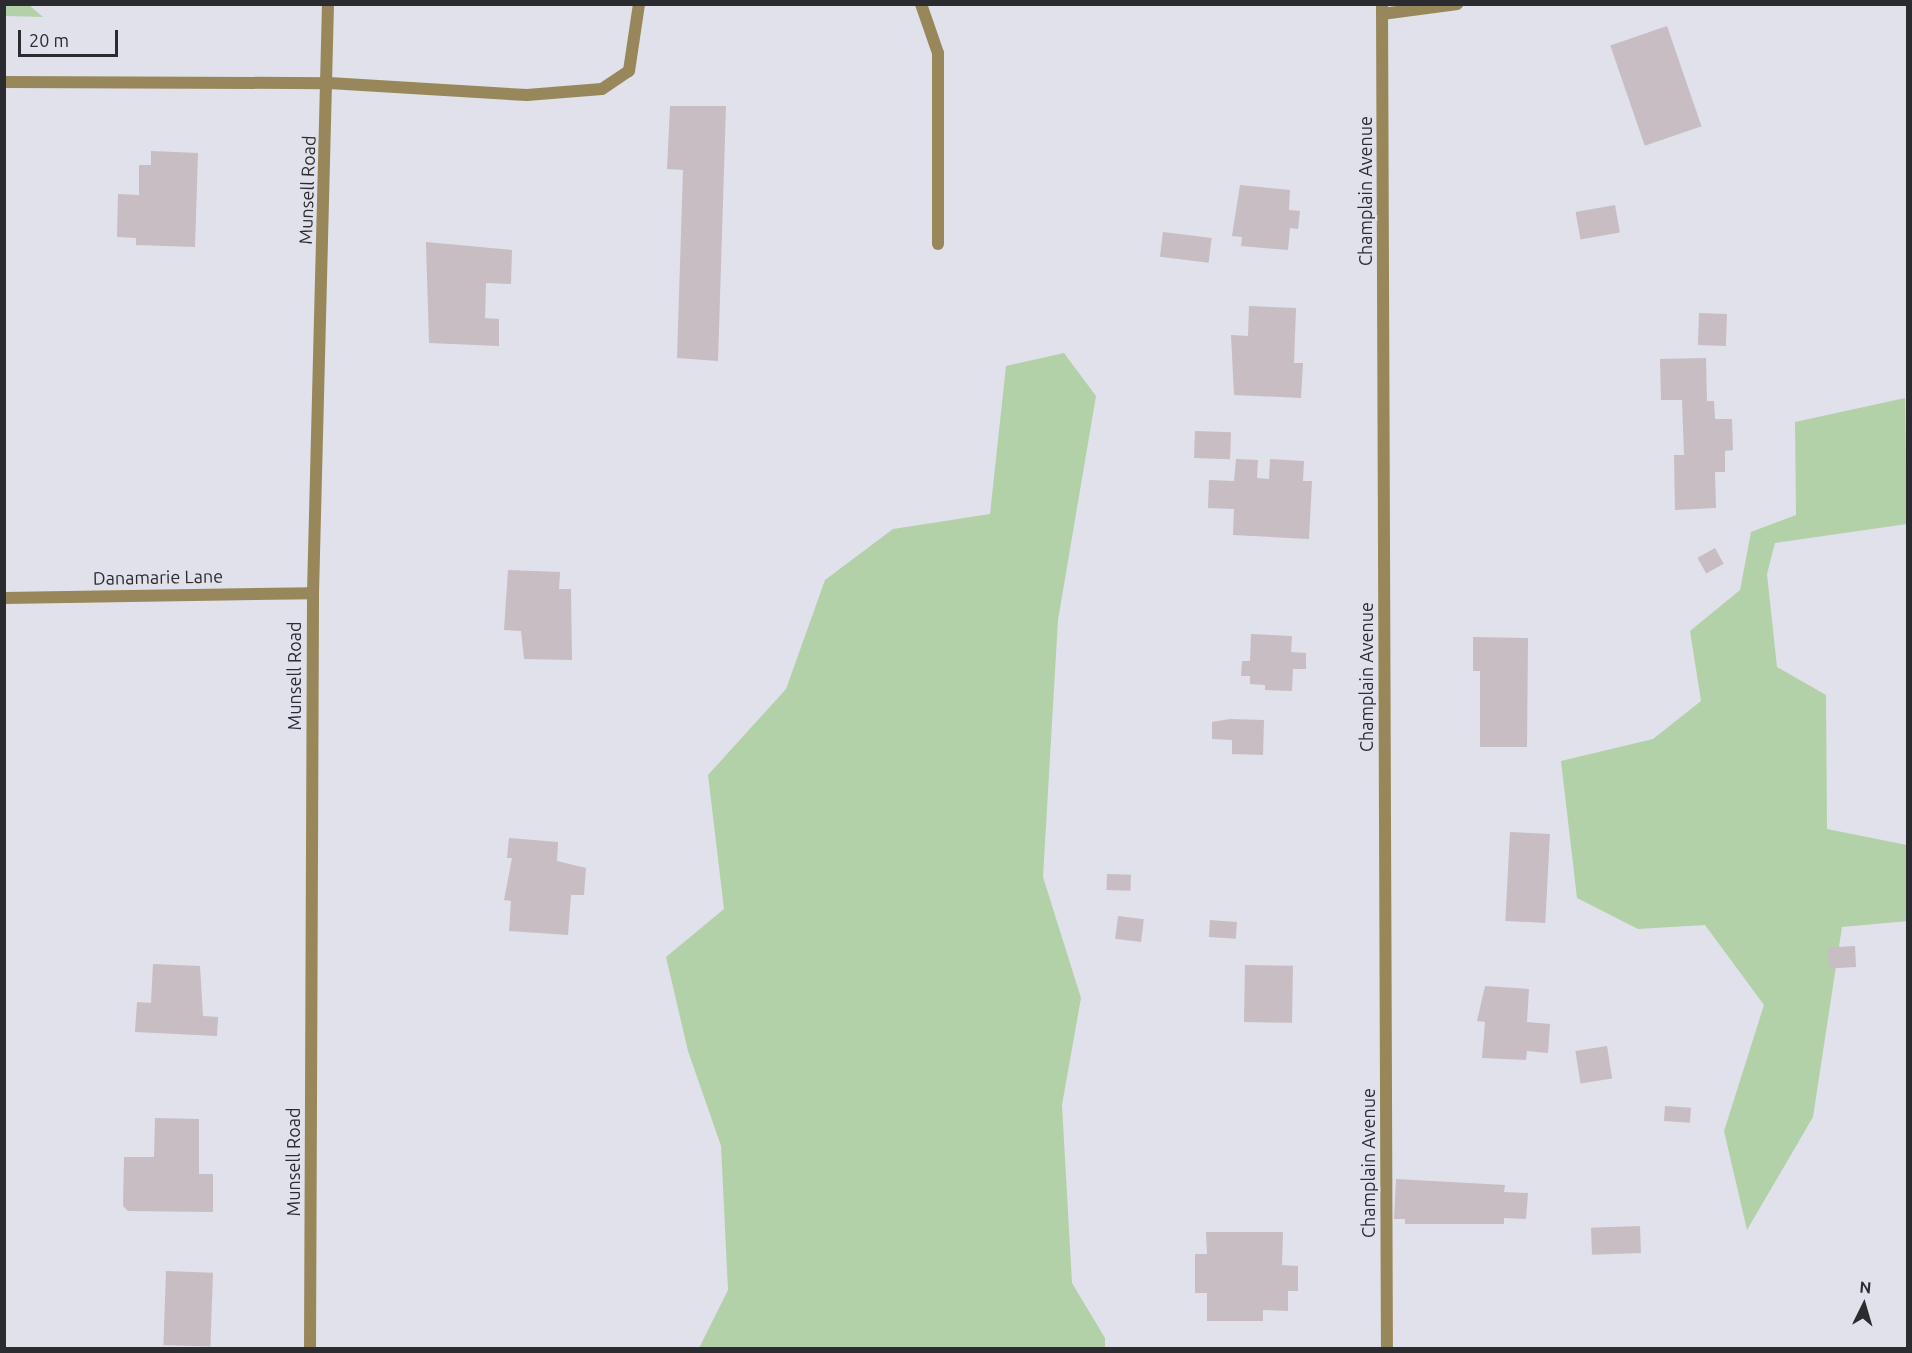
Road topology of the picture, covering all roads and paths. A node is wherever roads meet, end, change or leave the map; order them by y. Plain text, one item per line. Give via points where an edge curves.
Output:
1 (328, 4) edge
2 (639, 4) edge
3 (921, 4) edge
4 (1457, 4) edge
5 (1382, 9) edge
6 (4, 82) edge
7 (329, 83) junction
8 (938, 244) dead end
9 (313, 593) junction
10 (4, 598) edge
11 (310, 1348) edge
12 (1387, 1348) edge

1 - 7 street, Munsell Road
2 - 7 street via 629,71 602,89 527,95
3 - 8 street via 938,53
4 - 5 street
5 - 12 street, Champlain Avenue
6 - 7 street
7 - 9 street, Munsell Road
9 - 10 street, Danamarie Lane
9 - 11 street, Munsell Road

